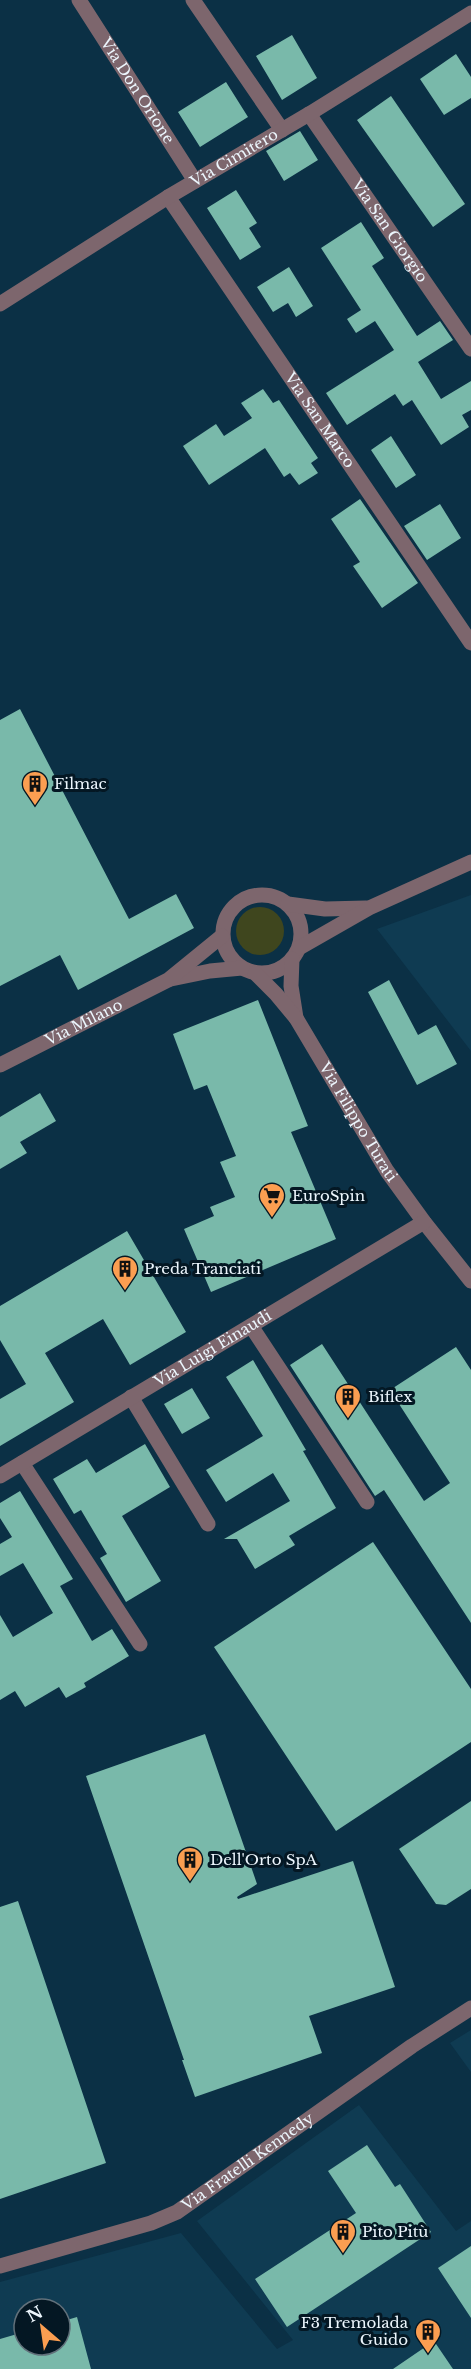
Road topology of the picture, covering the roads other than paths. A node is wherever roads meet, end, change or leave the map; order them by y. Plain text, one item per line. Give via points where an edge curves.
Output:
1 (80, 0) edge
2 (194, 0) edge
3 (471, 13) edge
4 (309, 114) junction
5 (282, 130) junction
6 (195, 181) junction
7 (168, 197) junction
8 (0, 304) edge
9 (471, 349) edge
10 (471, 643) edge
11 (471, 862) edge
12 (288, 904) junction
13 (369, 908) junction
14 (222, 936) junction
15 (295, 953) junction
16 (248, 970) junction
17 (168, 980) junction
18 (296, 1018) junction
19 (0, 1065) edge
20 (424, 1222) junction
21 (471, 1281) edge
22 (251, 1326) junction
23 (131, 1397) junction
24 (22, 1463) junction
25 (0, 1476) edge
26 (367, 1502) dead end
27 (208, 1524) dead end
28 (140, 1644) dead end
29 (471, 2008) edge
30 (0, 2266) edge

1 - 6 street, Via Don Orione
2 - 5 street
3 - 4 street, Via Cimitero
4 - 5 street, Via Cimitero
4 - 9 street, Via San Giorgio
5 - 6 street, Via Cimitero
6 - 7 street, Via Cimitero
7 - 8 street, Via Cimitero
7 - 10 street, Via San Marco
11 - 13 street
12 - 13 street via 325,909
12 - 14 street via 263,894 244,899 229,911
12 - 15 street via 300,924 301,936
13 - 15 street
14 - 16 street via 232,960
14 - 17 street, Via Milano
15 - 16 street via 277,970
15 - 18 street, Via Filippo Turati via 291,986
16 - 17 street, Via Milano via 210,970
16 - 18 street, Via Filippo Turati
17 - 19 street, Via Milano
18 - 20 street, Via Filippo Turati via 387,1172
20 - 21 street, Via Filippo Turati
20 - 22 street, Via Luigi Einaudi
22 - 23 street, Via Luigi Einaudi
22 - 26 street
23 - 24 street, Via Luigi Einaudi
23 - 27 street
24 - 25 street, Via Luigi Einaudi
24 - 28 street
29 - 30 street, Via Fratelli Kennedy via 177,2212

